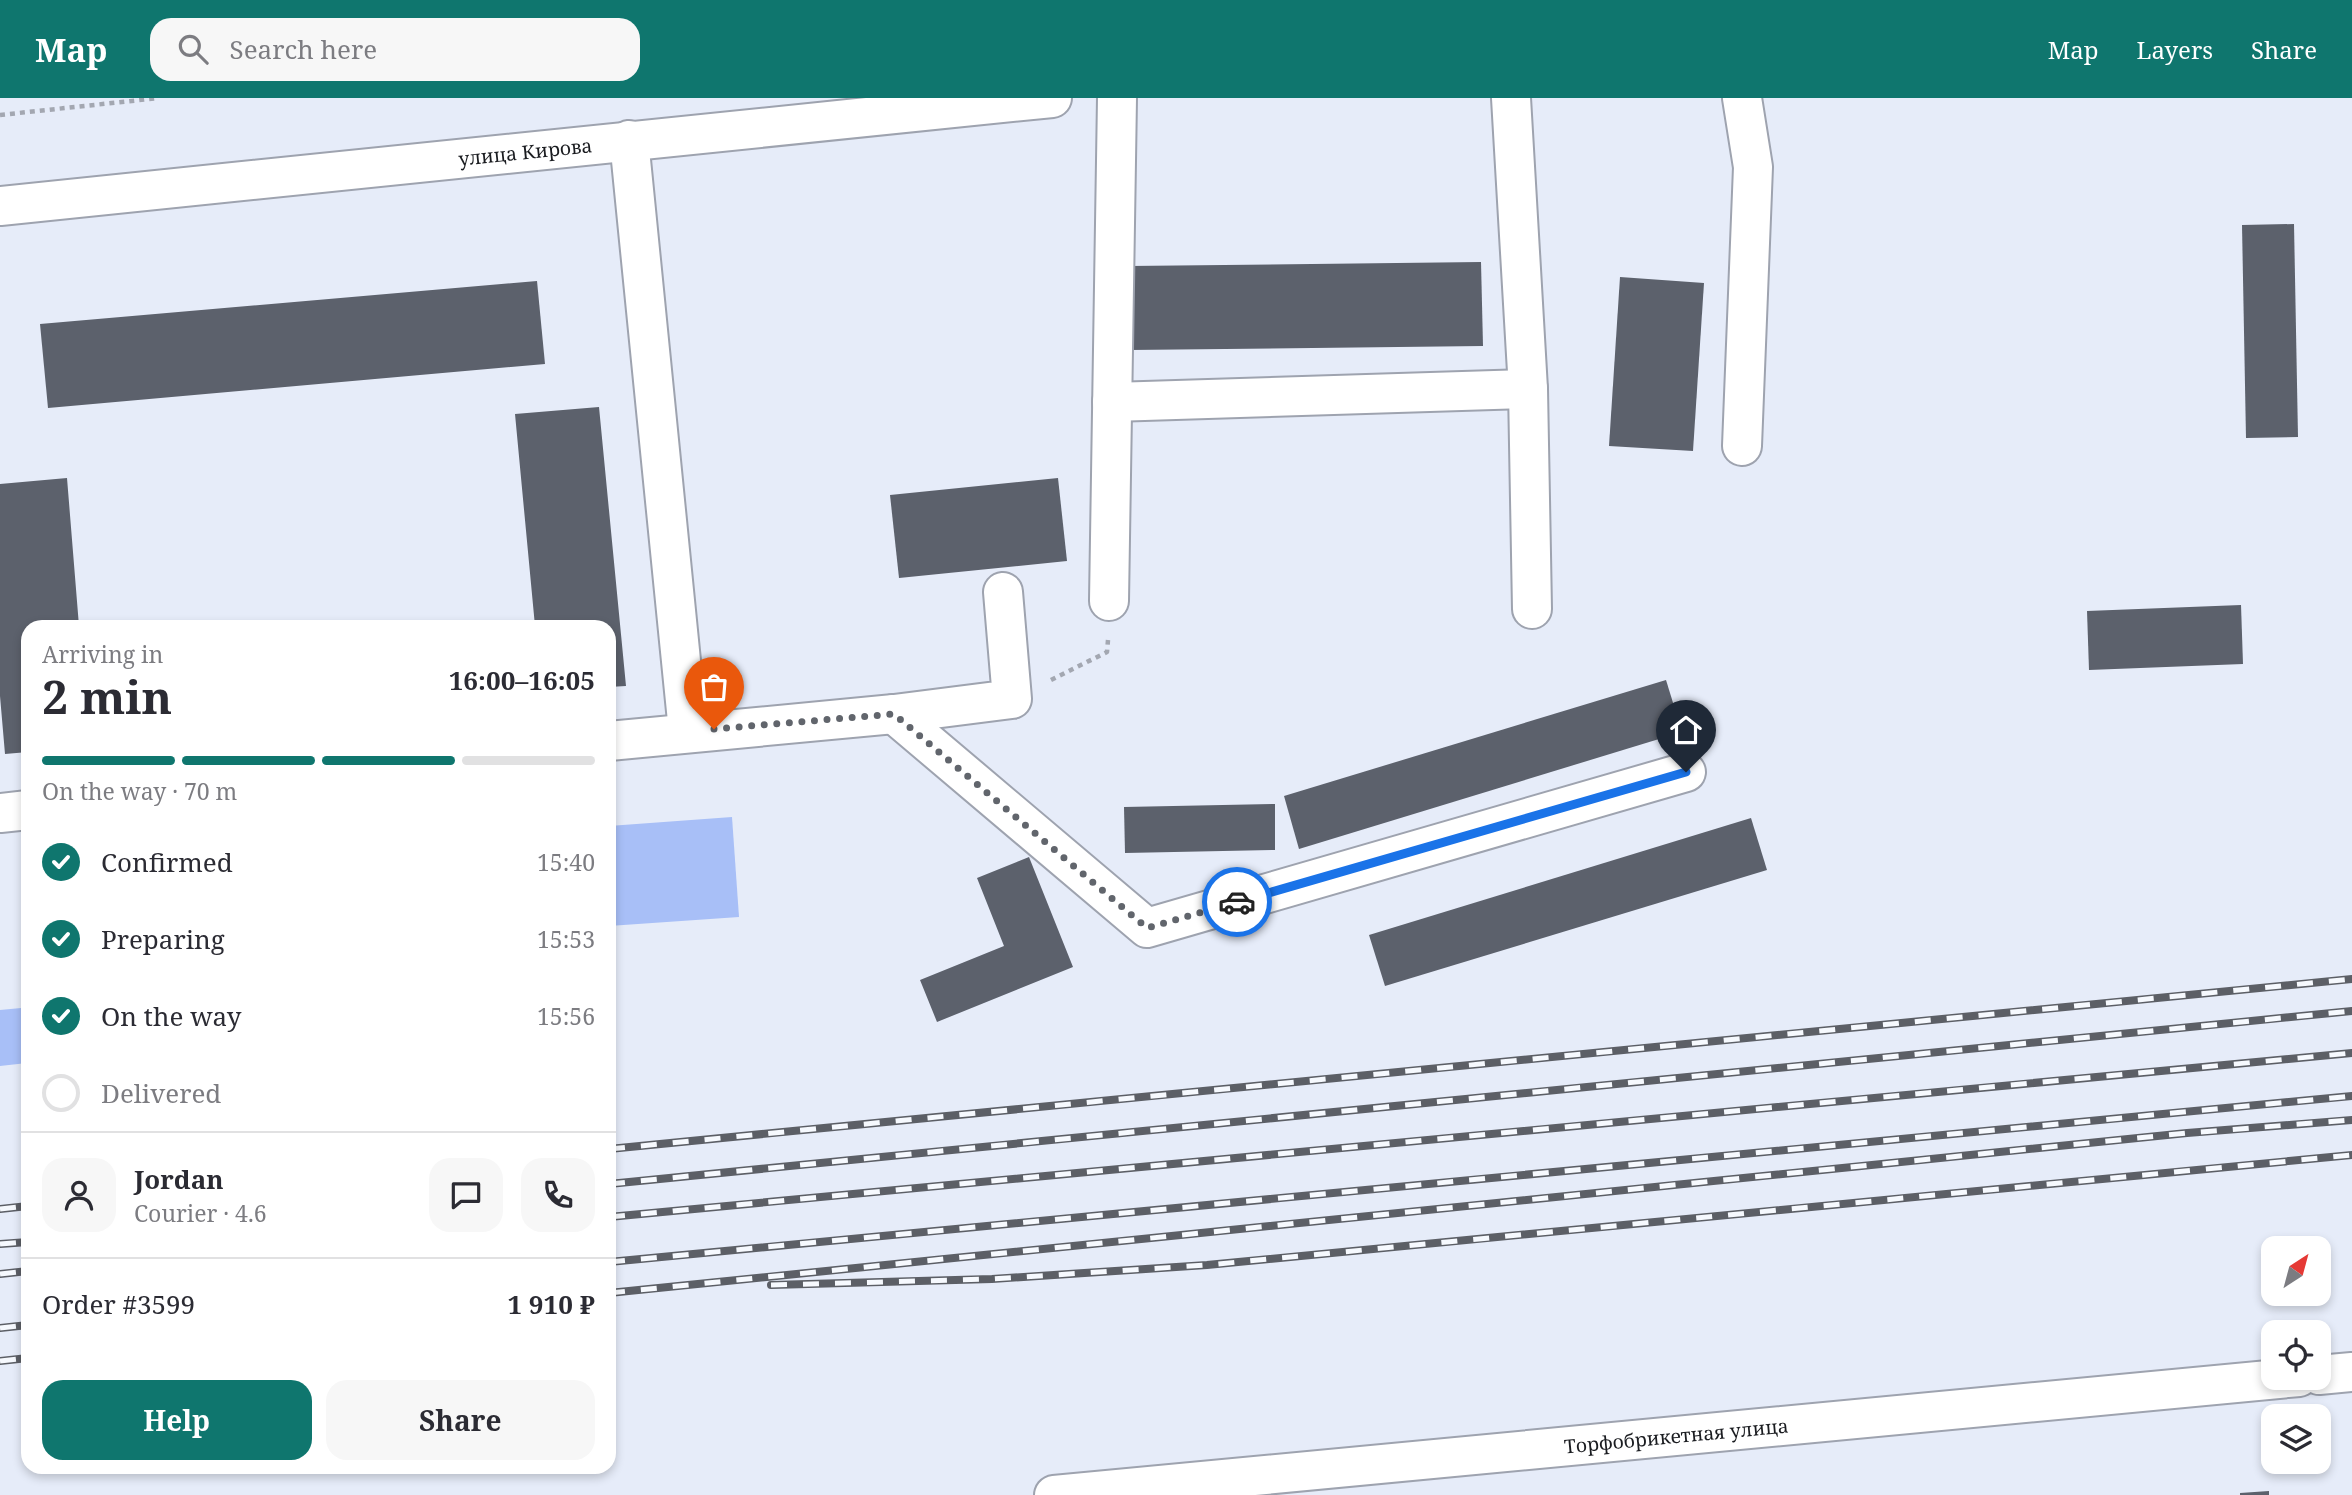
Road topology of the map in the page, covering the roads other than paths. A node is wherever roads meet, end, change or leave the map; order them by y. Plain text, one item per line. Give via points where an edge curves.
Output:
1 (1052, 98) edge
2 (1117, 98) edge
3 (1511, 98) edge
4 (1742, 98) edge
5 (629, 140) junction
6 (0, 206) edge
7 (1528, 389) junction
8 (1112, 402) junction
9 (1742, 446) dead end
10 (1003, 592) dead end
11 (1110, 601) road end
12 (1532, 609) dead end
13 (894, 714) junction
14 (688, 731) junction
15 (616, 740) edge
16 (1686, 772) dead end
17 (21, 811) edge
18 (0, 813) edge
19 (2352, 1372) edge
20 (2331, 1374) edge
21 (2261, 1381) edge
22 (1075, 1494) edge

1 - 5 street, улица Кирова
2 - 8 street
3 - 7 street
4 - 9 street via 1753,167
5 - 6 street, улица Кирова
5 - 14 street
7 - 8 street
7 - 12 street
8 - 11 street
10 - 13 street via 1012,699
13 - 14 street
13 - 16 street via 1147,928
14 - 15 street
17 - 18 street
19 - 20 street
21 - 22 street, Торфобрикетная улица

